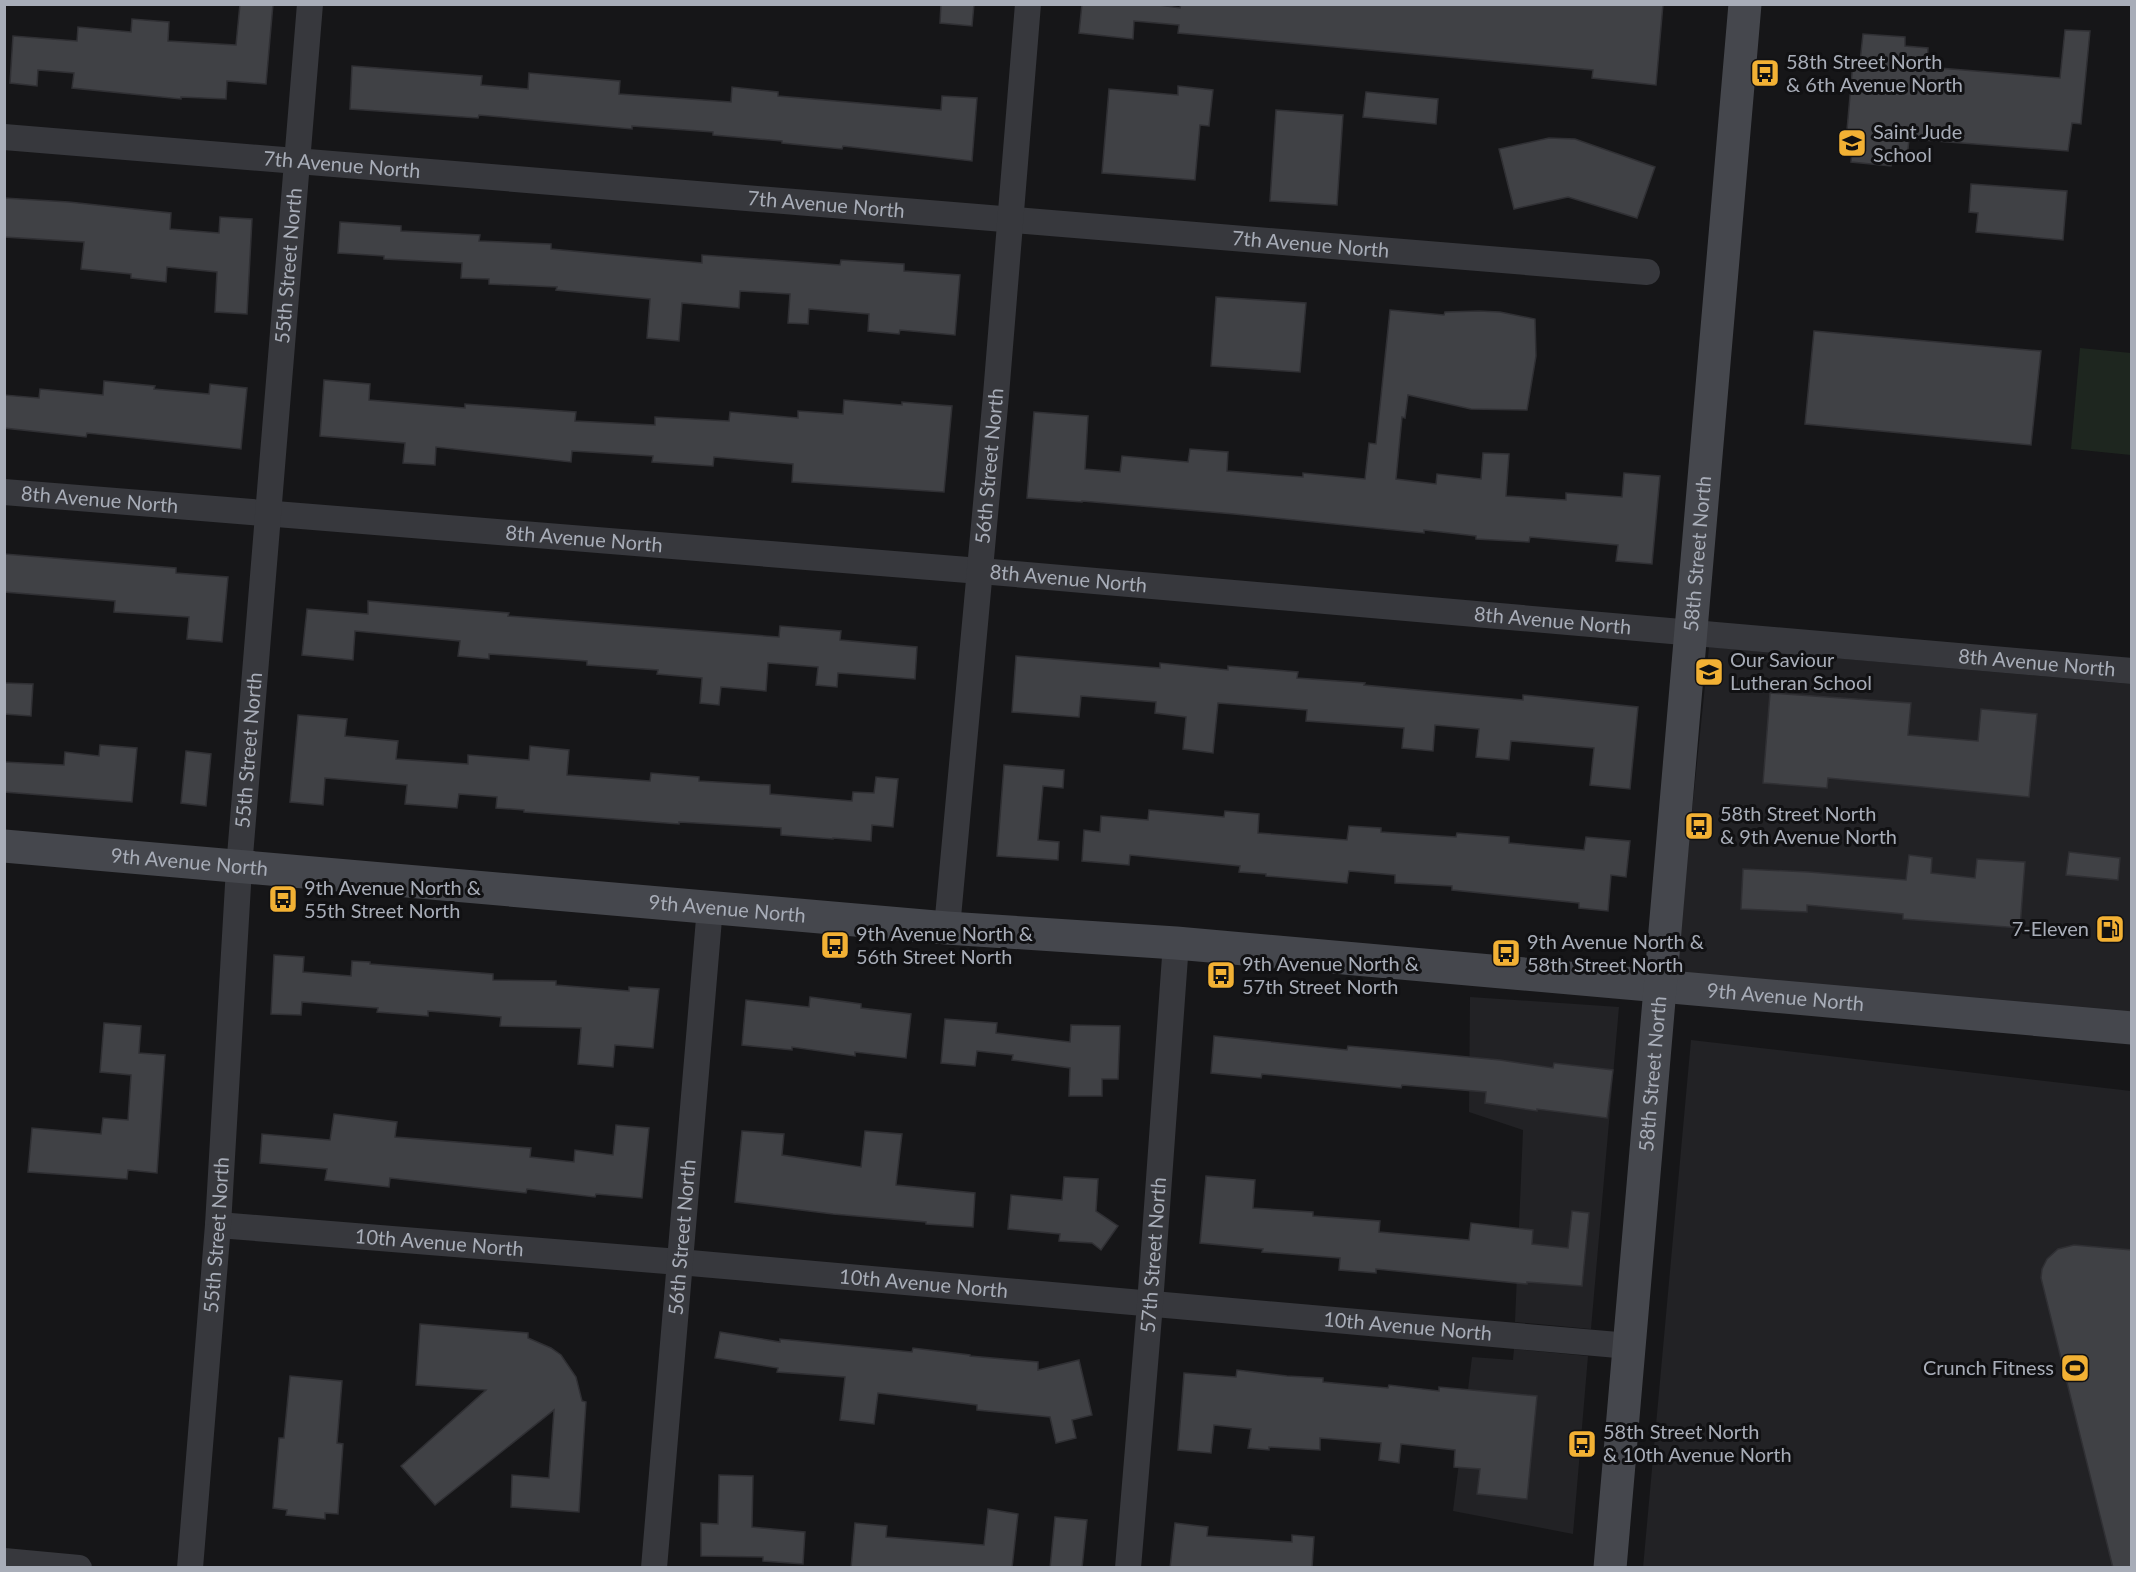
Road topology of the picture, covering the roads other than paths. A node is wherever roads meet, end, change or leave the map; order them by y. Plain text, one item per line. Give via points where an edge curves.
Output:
1 (310, 4) edge
2 (1028, 4) edge
3 (1746, 4) edge
4 (4, 138) edge
5 (297, 160) junction
6 (1011, 220) junction
7 (1647, 272) dead end
8 (4, 492) edge
9 (268, 512) junction
10 (980, 571) junction
11 (1692, 632) junction
12 (2132, 671) edge
13 (4, 846) edge
14 (239, 868) junction
15 (710, 906) junction
16 (947, 928) junction
17 (1176, 943) junction
18 (1660, 987) junction
19 (2132, 1028) edge
20 (218, 1225) junction
21 (679, 1262) junction
22 (1150, 1304) junction
23 (1629, 1346) junction
24 (4, 1561) edge
25 (79, 1568) edge
26 (190, 1568) edge
27 (654, 1568) edge
28 (1128, 1568) edge
29 (1610, 1568) edge

1 - 5 street, 55th Street North
2 - 6 street, 56th Street North
3 - 11 street, 58th Street North
4 - 5 street, 7th Avenue North
5 - 6 street, 7th Avenue North
5 - 9 street, 55th Street North
6 - 7 street, 7th Avenue North
6 - 10 street, 56th Street North
8 - 9 street, 8th Avenue North
9 - 10 street, 8th Avenue North
9 - 14 street, 55th Street North
10 - 11 street, 8th Avenue North
10 - 16 street, 56th Street North
11 - 12 street, 8th Avenue North
11 - 18 street, 58th Street North
13 - 14 street, 9th Avenue North
14 - 15 street, 9th Avenue North
14 - 20 street, 55th Street North
15 - 16 street, 9th Avenue North
15 - 21 street, 56th Street North
16 - 17 street, 9th Avenue North
17 - 18 street, 9th Avenue North
17 - 22 street, 57th Street North
18 - 19 street, 9th Avenue North
18 - 23 street, 58th Street North
20 - 21 street, 10th Avenue North
20 - 26 street, 55th Street North
21 - 22 street, 10th Avenue North
21 - 27 street, 56th Street North
22 - 23 street, 10th Avenue North
22 - 28 street, 57th Street North
23 - 29 street, 58th Street North
24 - 25 street

